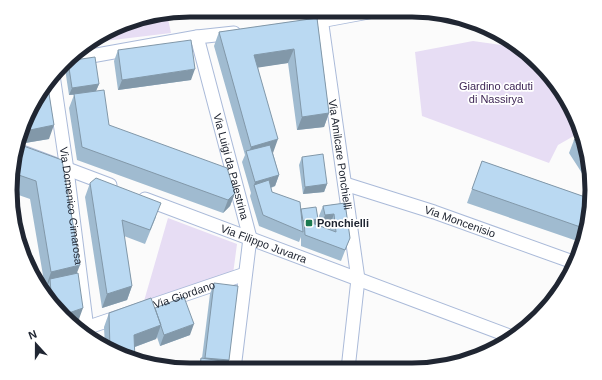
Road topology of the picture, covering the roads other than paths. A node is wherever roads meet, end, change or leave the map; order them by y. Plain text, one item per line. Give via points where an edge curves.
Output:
1 (318, 17) edge
2 (321, 17) edge
3 (300, 24) edge
4 (244, 31) edge
5 (197, 38) junction
6 (78, 58) edge
7 (53, 84) edge
8 (21, 152) edge
9 (67, 170) junction
10 (345, 184) junction
11 (250, 238) junction
12 (570, 261) edge
13 (245, 274) junction
14 (358, 279) junction
15 (83, 326) edge
16 (89, 330) edge
17 (506, 335) edge
18 (235, 363) edge
19 (349, 363) edge

1 - 3 street
2 - 10 street, Via Amilcare Ponchielli
4 - 5 street
5 - 6 street
5 - 11 street, Via Luigi da Palestrina
7 - 9 street, Via Domenico Cimarosa
8 - 9 street, Via Filippo Juvarra
9 - 11 street, Via Filippo Juvarra
9 - 15 street, Via Domenico Cimarosa
10 - 12 street, Via Moncenisio via 434,212
10 - 14 street, Via Amilcare Ponchielli
11 - 13 street, Via Luigi da Palestrina
11 - 14 street, Via Filippo Juvarra
13 - 16 street, Via Giordano
13 - 18 street, Via Luigi da Palestrina
14 - 17 street, Via Filippo Juvarra
14 - 19 street, Via Amilcare Ponchielli

